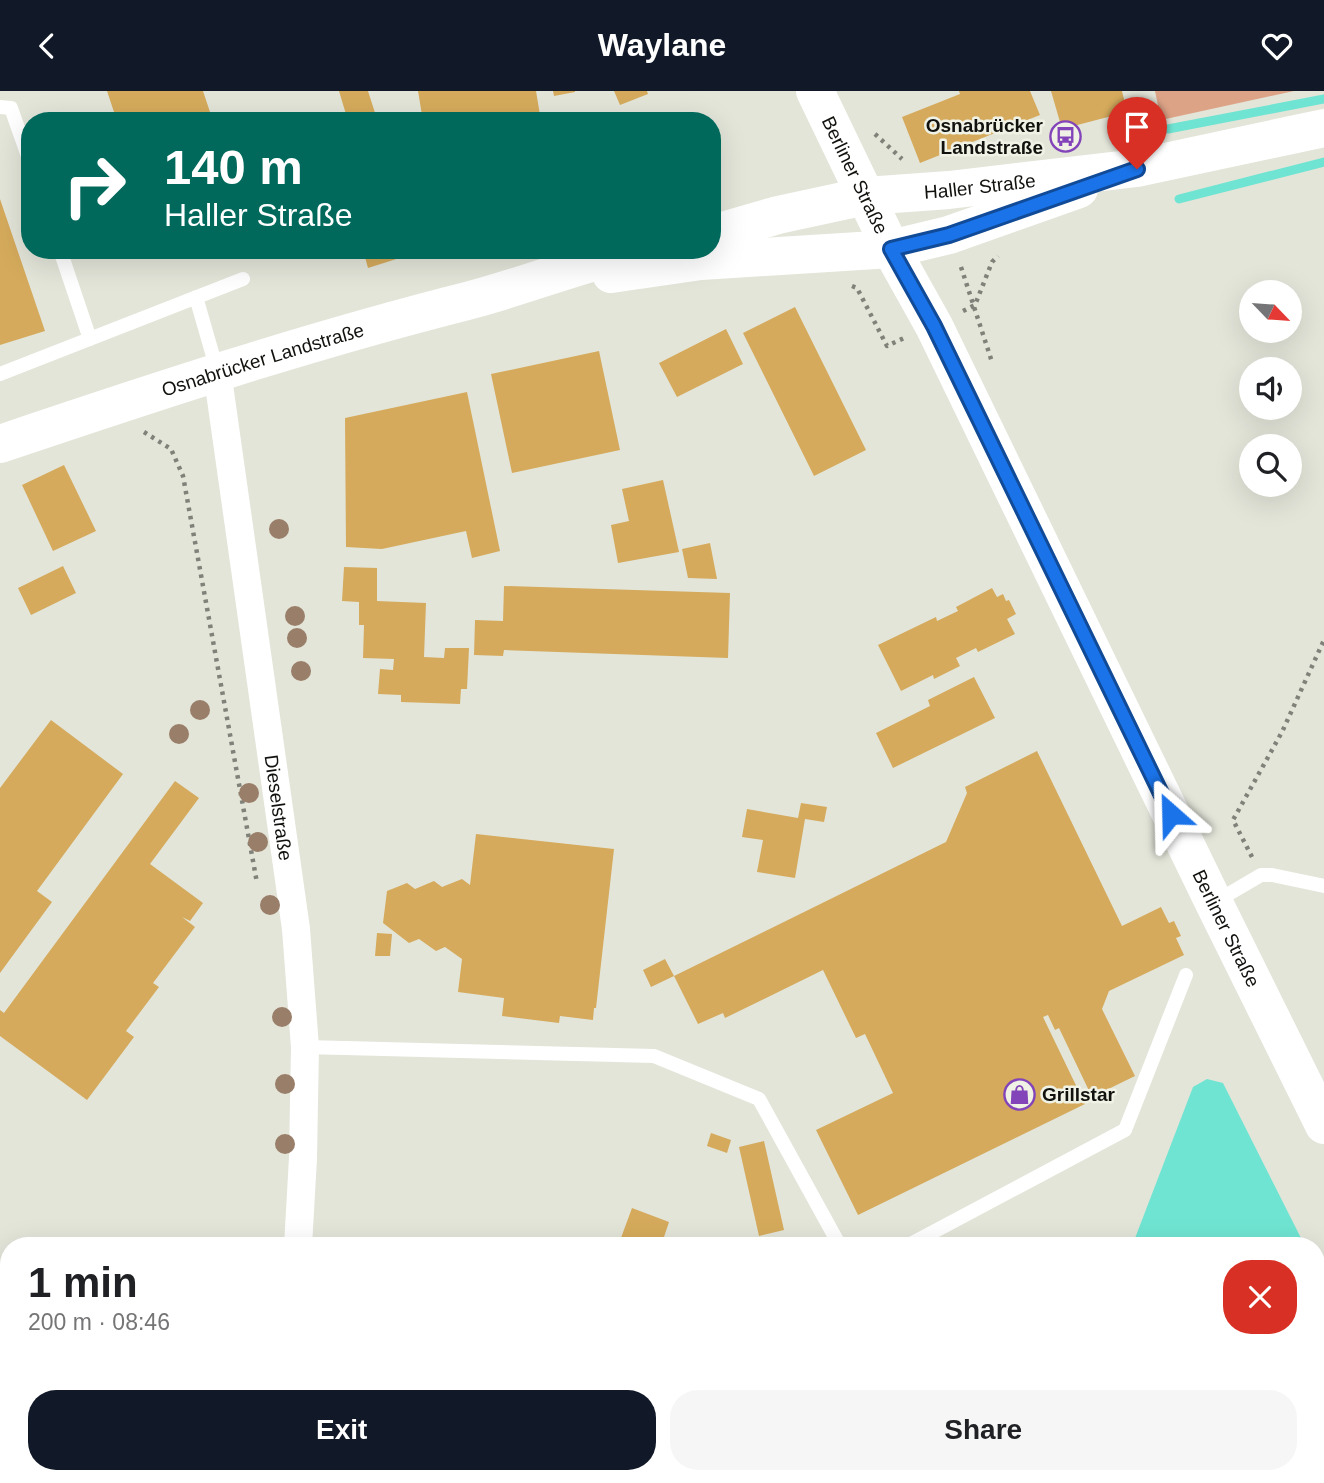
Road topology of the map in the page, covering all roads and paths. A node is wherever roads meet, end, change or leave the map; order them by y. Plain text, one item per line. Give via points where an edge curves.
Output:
1 (816, 91) edge
2 (0, 107) edge
3 (869, 123) dead end
4 (1324, 128) edge
5 (21, 136) edge
6 (903, 160) dead end
7 (1137, 169) junction
8 (866, 196) junction
9 (721, 231) edge
10 (891, 249) junction
11 (1000, 254) dead end
12 (63, 259) edge
13 (602, 259) edge
14 (243, 279) dead end
15 (530, 282) junction
16 (845, 283) dead end
17 (196, 297) junction
18 (934, 326) junction
19 (90, 339) junction
20 (217, 371) junction
21 (0, 374) edge
22 (150, 424) dead end
23 (0, 444) edge
24 (1324, 639) edge
25 (1261, 876) junction
26 (1324, 886) edge
27 (260, 897) dead end
28 (1214, 903) junction
29 (1186, 975) dead end
30 (305, 1047) junction
31 (1324, 1125) edge
32 (299, 1237) edge
33 (835, 1237) edge
34 (924, 1237) edge

1 - 8 street, Berliner Straße
2 - 5 lane via 11,108
3 - 6 path via 874,134
4 - 7 street, Haller Straße
7 - 8 street, Haller Straße
7 - 10 street, Haller Straße via 949,235
8 - 9 street
8 - 10 street, Berliner Straße
10 - 15 street, Osnabrücker Landstraße via 701,261
10 - 18 street, Berliner Straße
11 - 18 path via 975,305
12 - 19 lane
13 - 15 street, Osnabrücker Landstraße
14 - 17 lane
15 - 20 street, Osnabrücker Landstraße
16 - 18 path via 857,288 887,346
17 - 19 lane
17 - 20 lane
18 - 28 street, Berliner Straße
19 - 21 lane
20 - 23 street, Osnabrücker Landstraße
20 - 30 street, Dieselstraße via 296,929
22 - 27 path via 138,428 171,449 183,476
24 - 25 path via 1283,732 1233,820
25 - 26 lane
25 - 28 lane
28 - 31 street, Berliner Straße
29 - 34 lane via 1125,1130
30 - 32 street, Dieselstraße
30 - 33 lane via 654,1056 759,1099

